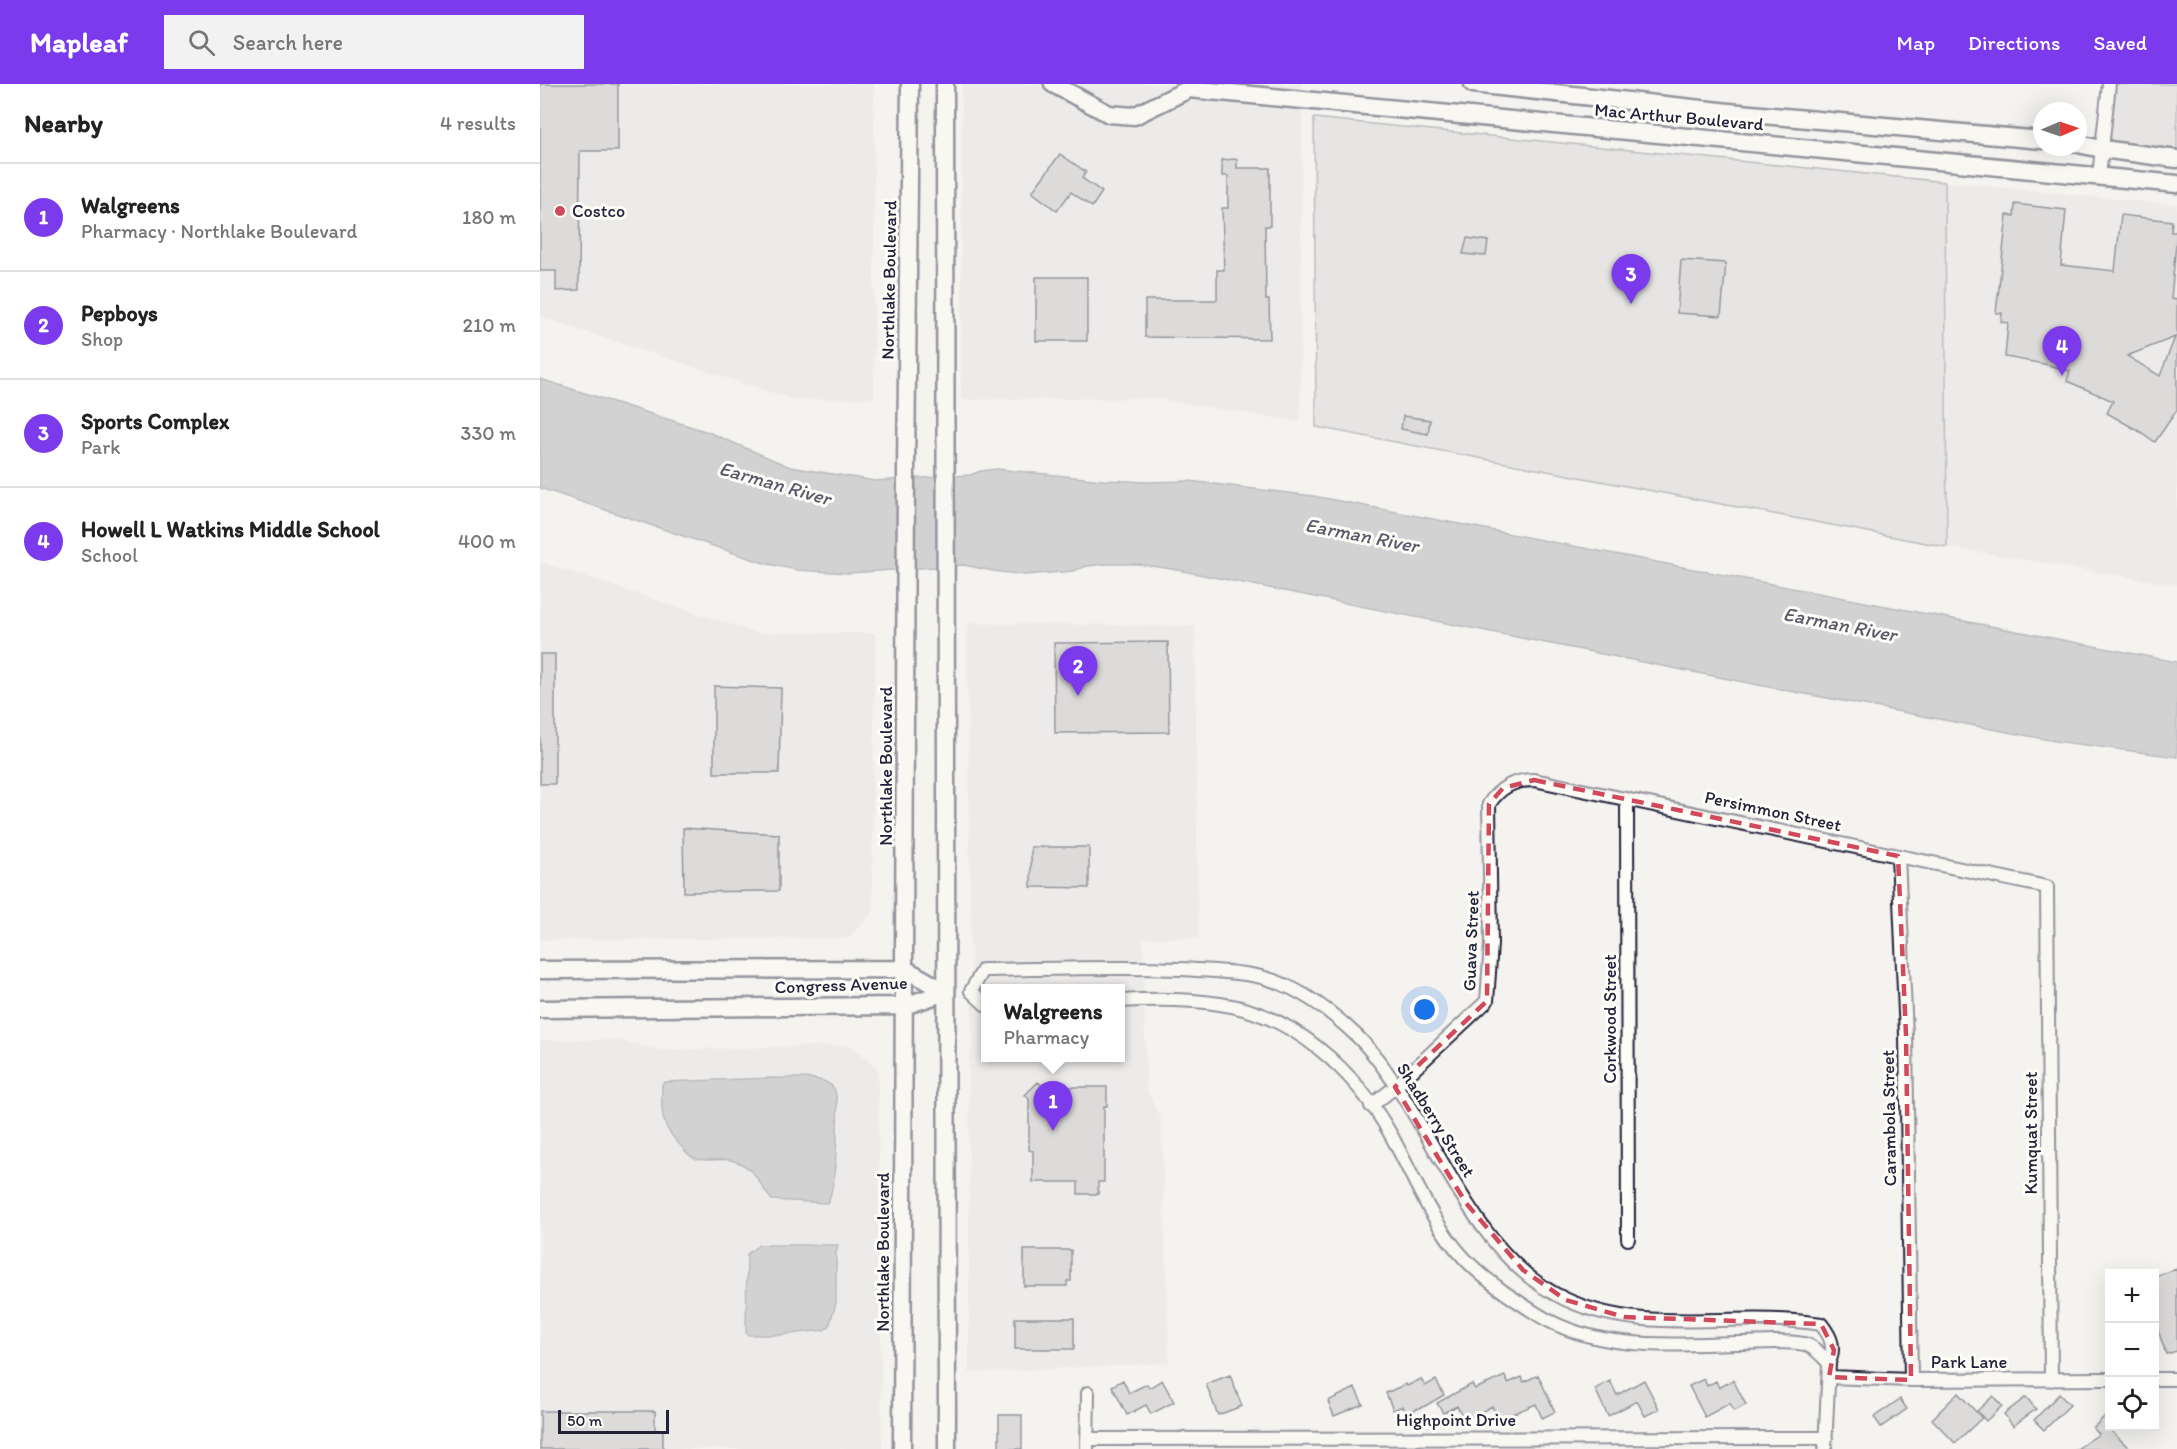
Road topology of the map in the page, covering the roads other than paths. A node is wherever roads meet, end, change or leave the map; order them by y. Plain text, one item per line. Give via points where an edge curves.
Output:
1 (910, 84) edge
2 (945, 84) edge
3 (1053, 84) edge
4 (1473, 84) edge
5 (2109, 84) edge
6 (2033, 139) edge
7 (2087, 146) edge
8 (2102, 149) junction
9 (2177, 159) edge
10 (2099, 176) junction
11 (2177, 184) edge
12 (1495, 795) joint
13 (1627, 799) junction
14 (1898, 856) junction
15 (2047, 887) joint
16 (905, 969) junction
17 (540, 970) edge
18 (971, 991) junction
19 (946, 992) junction
20 (981, 1000) edge
21 (1125, 1001) edge
22 (904, 1006) junction
23 (540, 1009) edge
24 (1395, 1087) junction
25 (1371, 1106) junction
26 (1628, 1239) dead end
27 (1829, 1364) junction
28 (1829, 1377) junction
29 (2105, 1379) edge
30 (2159, 1379) edge
31 (2177, 1379) edge
32 (1911, 1380) junction
33 (2051, 1380) junction
34 (1088, 1393) dead end
35 (1594, 1443) edge
36 (1087, 1444) edge
37 (1213, 1444) edge
38 (1340, 1444) edge
39 (1467, 1444) edge
40 (1825, 1444) edge
41 (903, 1449) edge
42 (947, 1449) edge

1 - 16 main road, Northlake Boulevard
2 - 19 main road
3 - 10 main road, Mac Arthur Boulevard via 1118,115 1134,116 1189,89
4 - 6 main road, Mac Arthur Boulevard
5 - 8 street
7 - 8 main road
8 - 9 main road
8 - 10 street
10 - 11 main road, Mac Arthur Boulevard
12 - 13 street, Persimmon Street via 1513,783 1534,780
12 - 24 street, Guava Street via 1490,804 1491,944 1487,1001
13 - 14 street, Persimmon Street
13 - 26 street, Corkwood Street
14 - 15 street, Persimmon Street
14 - 32 street, Carambola Street via 1906,1035
15 - 33 street, Kumquat Street
16 - 17 main road, Congress Avenue
16 - 19 main road, Congress Avenue
16 - 22 main road, Northlake Boulevard
18 - 19 street
18 - 20 street
18 - 24 street, Shadberry Street via 983,970 1144,967 1262,977 1326,1010 1359,1038
19 - 22 main road, Congress Avenue
19 - 42 main road
21 - 25 street via 1172,999 1222,1004 1287,1025 1345,1072
22 - 23 main road, Congress Avenue
22 - 41 main road, Northlake Boulevard
24 - 25 street, Guava Street
24 - 27 street, Shadberry Street via 1492,1239 1545,1288 1585,1307 1624,1317 1821,1324 1834,1350
25 - 27 street via 1390,1133 1435,1221 1465,1259 1494,1285 1540,1315 1575,1333 1634,1344 1805,1344
27 - 28 street, Shadberry Street
28 - 32 street, Park Lane
28 - 40 street, Shadberry Street
29 - 33 street, Park Lane
30 - 31 street
32 - 33 street, Park Lane
34 - 36 street
35 - 39 street, Highpoint Drive
35 - 40 street, Highpoint Drive
36 - 37 street, Highpoint Drive
37 - 38 street, Highpoint Drive
38 - 39 street, Highpoint Drive

